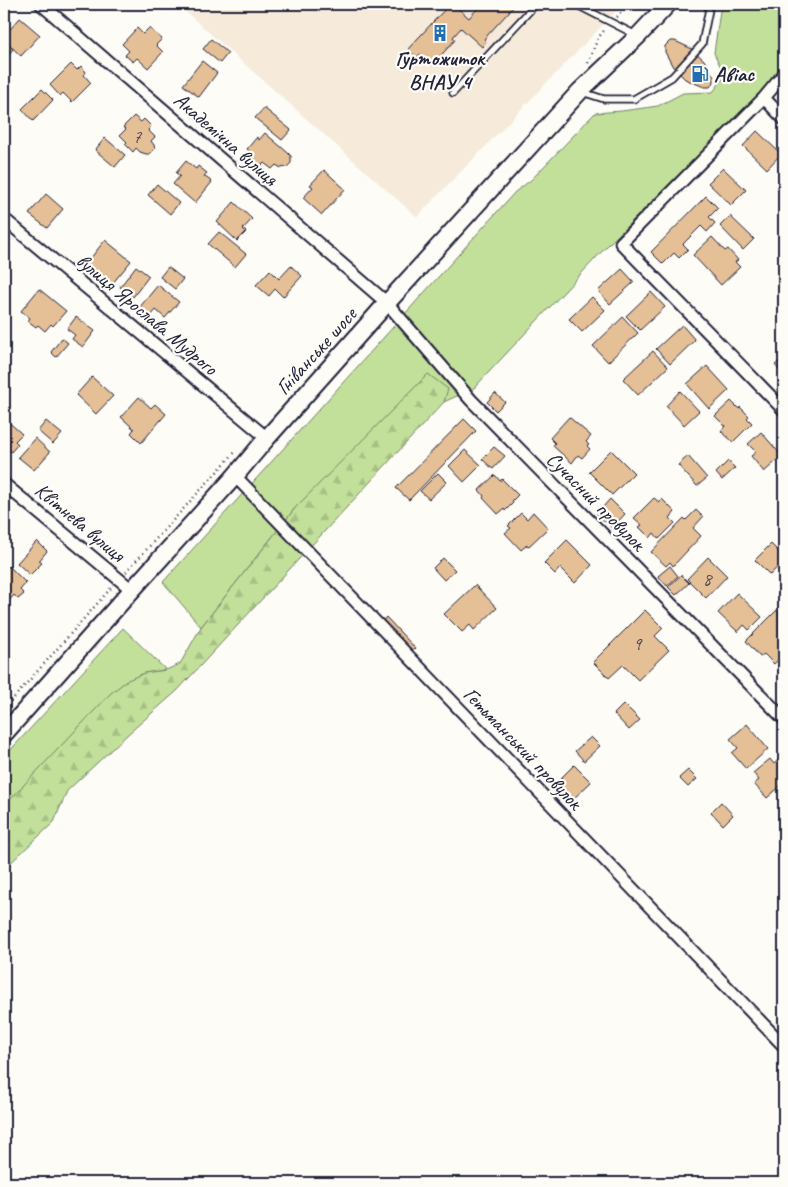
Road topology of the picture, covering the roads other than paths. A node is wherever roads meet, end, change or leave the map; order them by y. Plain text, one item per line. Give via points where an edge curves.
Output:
1 (42, 4) edge
2 (536, 4) edge
3 (575, 4) edge
4 (668, 4) edge
5 (710, 4) edge
6 (638, 36) junction
7 (784, 74) edge
8 (580, 91) junction
9 (453, 93) dead end
10 (764, 98) junction
11 (784, 119) edge
12 (4, 219) edge
13 (387, 303) junction
14 (784, 410) edge
15 (267, 438) junction
16 (235, 476) junction
17 (4, 484) edge
18 (132, 590) junction
19 (784, 719) edge
20 (5, 732) edge
21 (784, 1046) edge

1 - 13 street, Академічна вулиця
2 - 9 lane
3 - 6 lane
4 - 6 main road, Гніванське шосе
5 - 8 lane via 702,44 672,77 634,99 604,99
6 - 8 main road, Гніванське шосе
7 - 10 street
8 - 13 main road, Гніванське шосе
10 - 11 street
10 - 14 street via 621,243
12 - 15 street, вулиця Ярослава Мудрого
13 - 15 main road, Гніванське шосе
13 - 19 street, Сучасний провулок via 471,400
15 - 16 main road, Гніванське шосе
16 - 18 main road, Гніванське шосе
16 - 21 street, Гетьманський провулок
17 - 18 street, Квітнева вулиця
18 - 20 main road, Гніванське шосе

